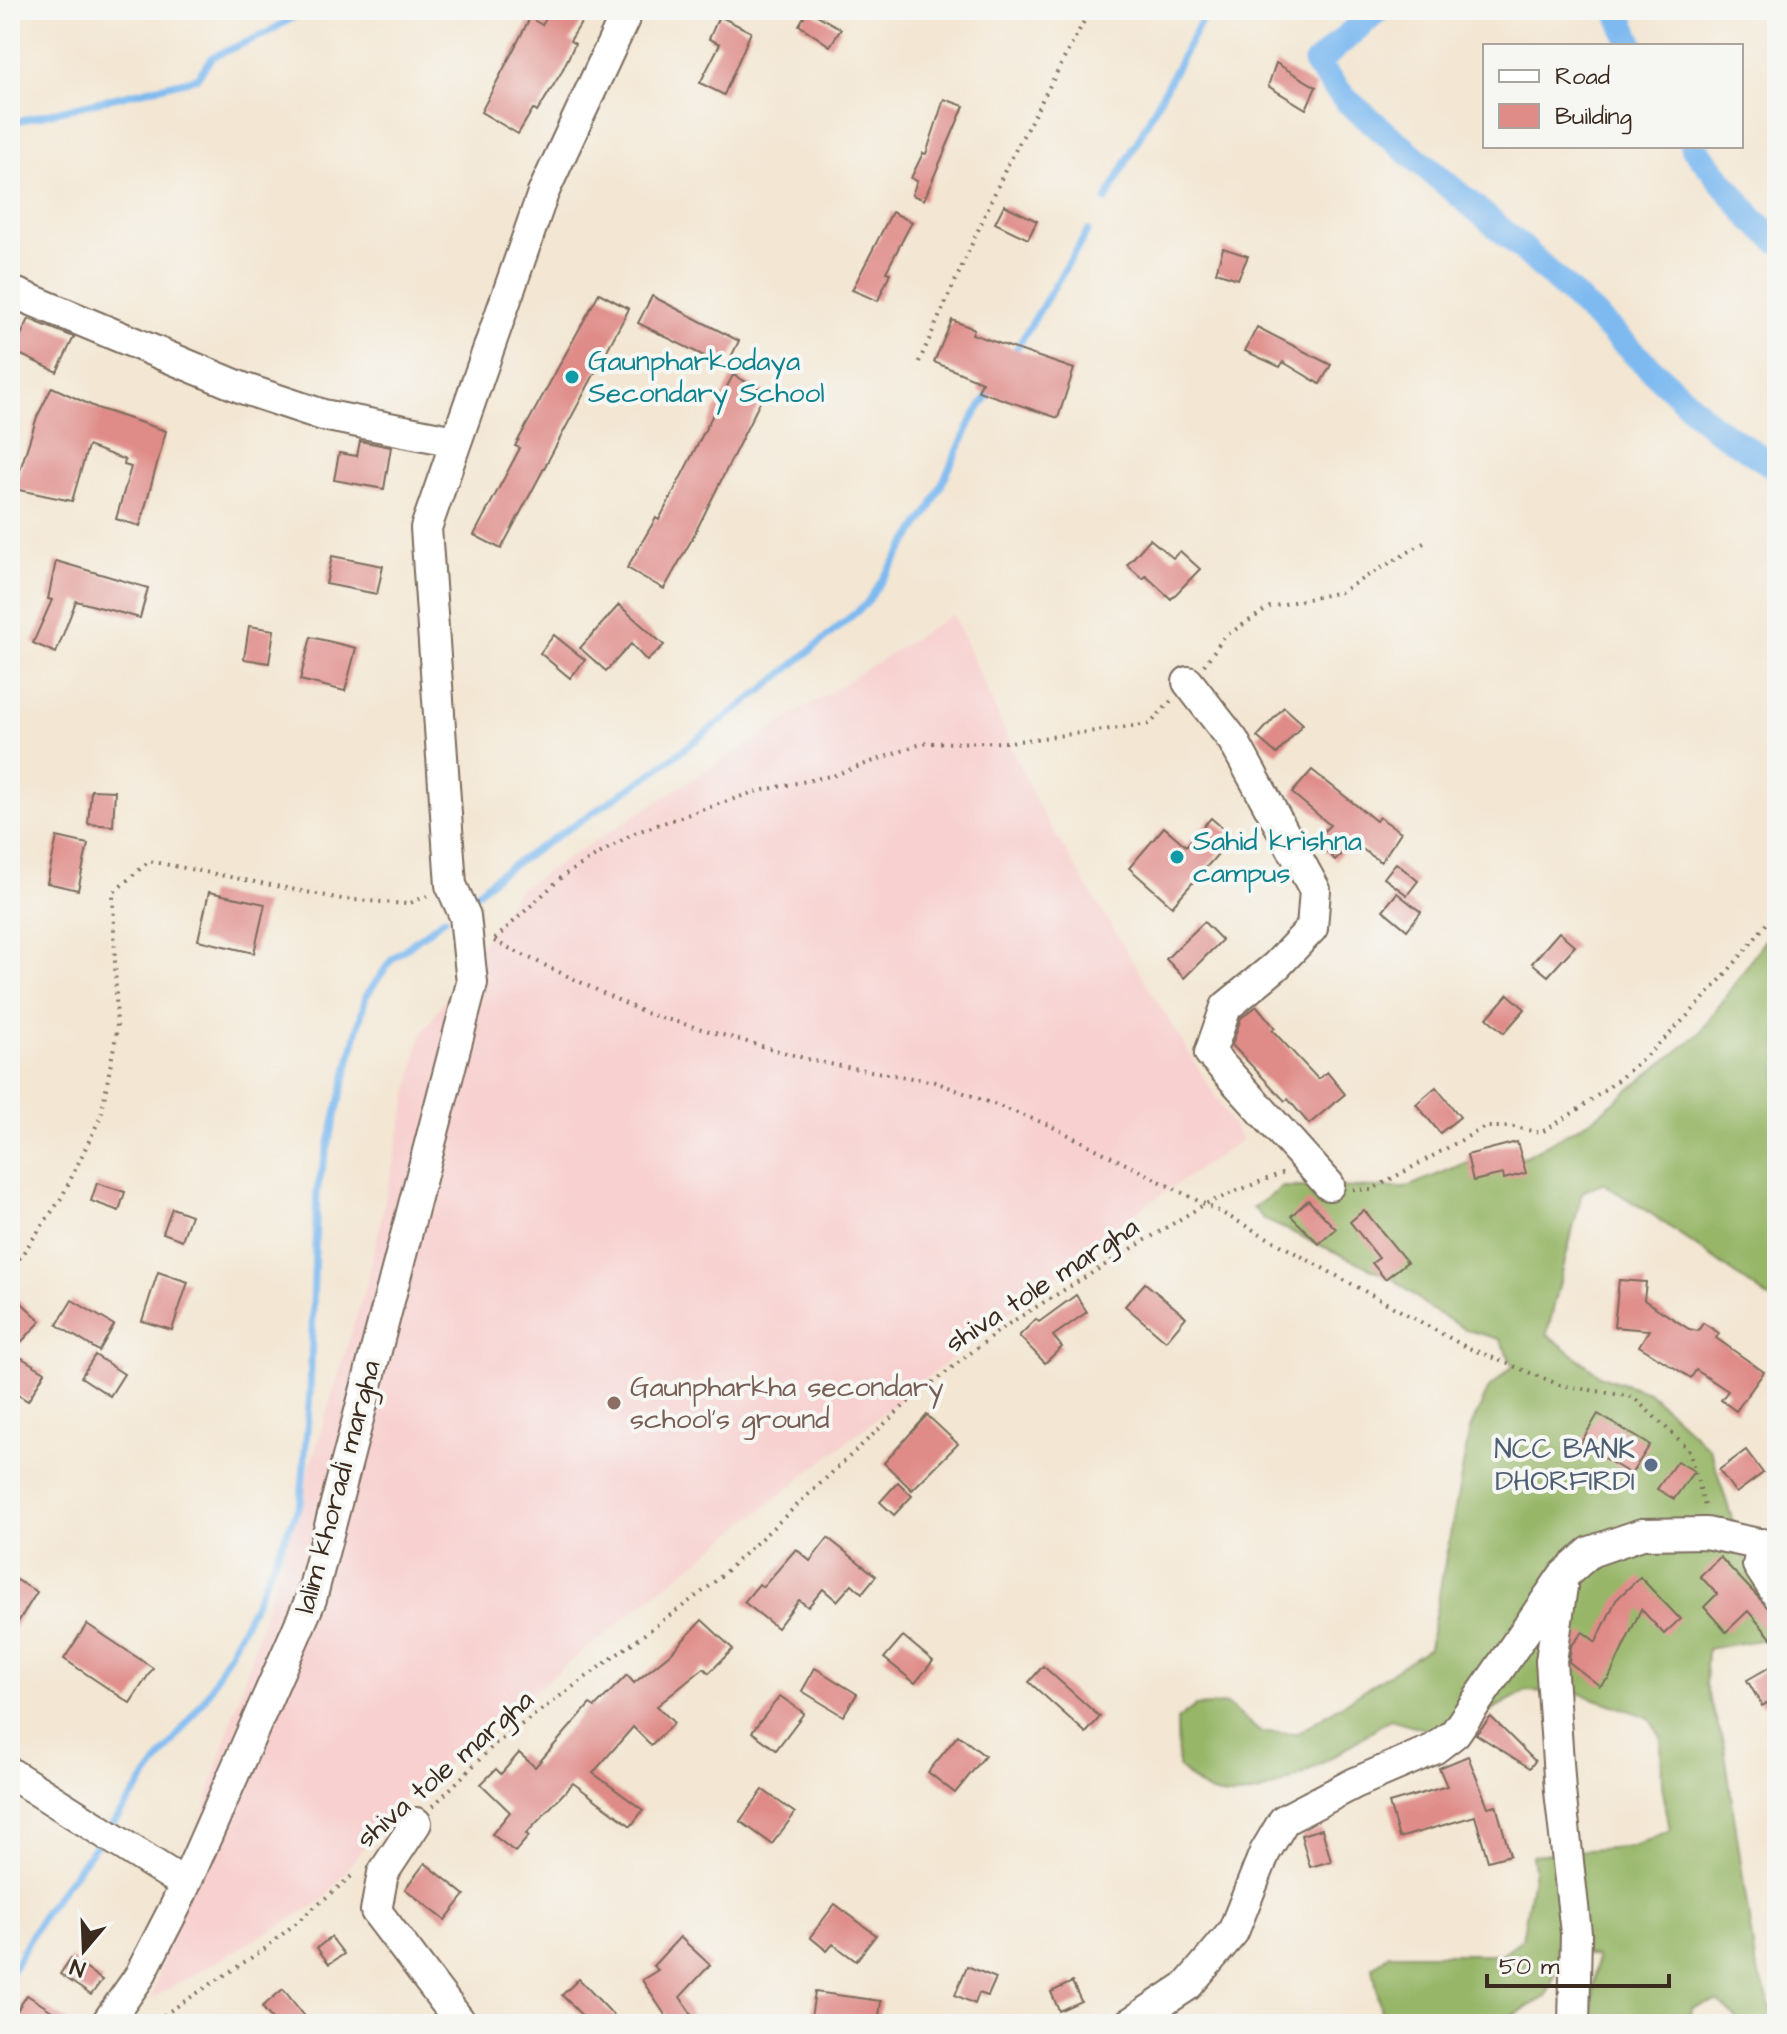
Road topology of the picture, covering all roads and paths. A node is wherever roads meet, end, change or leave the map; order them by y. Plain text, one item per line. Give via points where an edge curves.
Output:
1 (628, 10) edge
2 (1090, 10) edge
3 (10, 291) edge
4 (919, 362) dead end
5 (455, 441) junction
6 (1424, 543) dead end
7 (1188, 682) junction
8 (451, 885) junction
9 (1777, 910) edge
10 (465, 916) junction
11 (493, 941) junction
12 (1329, 1185) junction
13 (1205, 1204) junction
14 (10, 1272) edge
15 (1706, 1533) junction
16 (1772, 1547) edge
17 (1563, 1576) junction
18 (1777, 1594) edge
19 (10, 1773) edge
20 (416, 1823) joint
21 (358, 1871) dead end
22 (185, 1884) junction
23 (106, 2024) edge
24 (150, 2024) edge
25 (462, 2024) edge
26 (1129, 2024) edge
27 (1574, 2024) edge

1 - 5 street via 543,193
2 - 4 path via 1006,168
3 - 5 street via 258,394 323,415
5 - 8 street via 426,528
6 - 7 path via 1340,592 1270,607 1224,637
7 - 11 path via 1150,724 1010,742 924,743 835,775 754,792 634,833 564,875
7 - 12 street via 1233,740 1315,890 1312,928 1226,1007 1210,1053
8 - 10 street, lalim khoradi margha
8 - 14 path via 408,904 342,899 149,861 113,893 117,1030 101,1116 62,1197
9 - 12 path, shiva tole margha via 1732,970 1655,1046 1575,1113 1540,1133 1485,1127 1371,1190
10 - 11 path
10 - 22 street, lalim khoradi margha via 472,983 311,1599
11 - 13 path via 645,1013 818,1062 935,1082 1049,1125
12 - 13 path, shiva tole margha via 1293,1169
13 - 15 path via 1466,1347 1560,1385 1633,1397 1688,1448 1705,1500
13 - 20 path, shiva tole margha via 1005,1326 931,1383 710,1586 495,1744
15 - 16 street
15 - 17 street via 1631,1537 1590,1552
16 - 18 street via 1758,1565
17 - 26 street via 1455,1733 1434,1749 1284,1820 1265,1852 1233,1932 1188,1985
17 - 27 street via 1551,1661 1576,1933
19 - 22 street
20 - 25 street via 383,1873 376,1911
21 - 24 path, shiva tole margha via 266,1948
22 - 23 street, lalim khoradi margha via 139,1977

